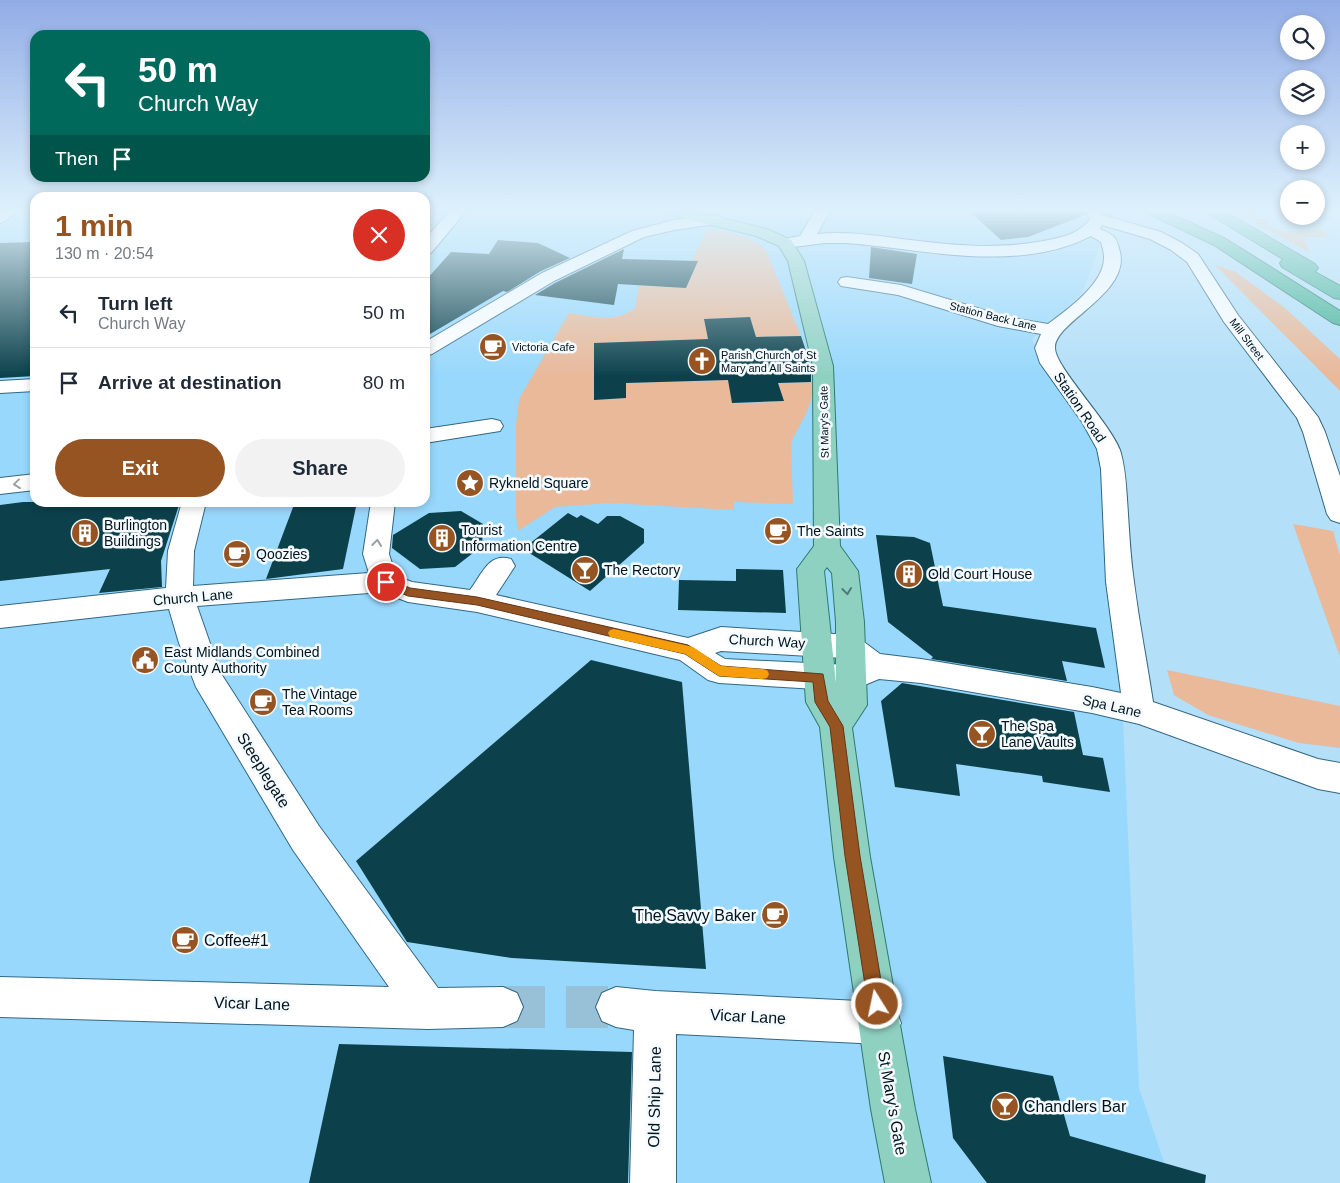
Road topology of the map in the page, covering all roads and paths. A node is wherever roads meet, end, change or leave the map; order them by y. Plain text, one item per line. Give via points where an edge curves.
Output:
1 (571, 266) edge
2 (797, 266) edge
3 (1111, 266) edge
4 (1200, 266) edge
5 (1258, 266) edge
6 (1293, 266) edge
7 (1307, 266) edge
8 (847, 282) dead end
9 (1340, 293) edge
10 (1340, 319) edge
11 (1052, 330) junction
12 (430, 348) edge
13 (30, 385) edge
14 (0, 388) edge
15 (492, 426) dead end
16 (430, 435) edge
17 (30, 483) edge
18 (0, 486) edge
19 (193, 507) edge
20 (382, 507) edge
21 (1340, 514) edge
22 (828, 548) junction
23 (502, 566) dead end
24 (386, 582) junction
25 (181, 597) junction
26 (477, 601) junction
27 (0, 617) edge
28 (817, 644) junction
29 (850, 647) junction
30 (688, 650) junction
31 (863, 672) junction
32 (818, 677) junction
33 (1139, 711) junction
34 (836, 726) junction
35 (1340, 778) edge
36 (0, 997) edge
37 (503, 1007) tunnel mouth
38 (428, 1009) junction
39 (636, 1010) joint
40 (880, 1023) junction
41 (653, 1183) edge
42 (908, 1183) edge

1 - 12 street
2 - 22 main road, St Mary's Gate via 823,366
3 - 11 street via 1107,278 1086,302
4 - 21 street, Mill Street via 1221,304 1307,417
5 - 10 highway
6 - 9 highway
7 - 9 highway
8 - 11 street, Station Back Lane via 900,290 1005,322
11 - 33 street, Station Road via 1045,348 1050,363 1093,421 1108,449 1113,470 1120,582
13 - 14 street
15 - 16 street
17 -> 18 street
19 - 25 street, Steeplegate via 181,551
24 -> 20 street via 376,554
22 - 28 main road, St Mary's Gate via 810,569
22 -> 29 main road via 845,571
23 - 26 street
24 - 25 street, Church Lane
24 - 26 street via 408,592
25 - 27 street, Church Lane
25 - 38 street, Steeplegate via 207,678 306,838
26 - 30 street
28 - 29 street, Church Way
28 - 30 street, Church Way via 721,639
28 - 32 main road, St Mary's Gate
29 - 31 main road
30 - 32 street via 719,671
31 - 32 street, Spa Lane
31 - 33 street, Spa Lane via 922,671
31 - 34 main road via 851,705
32 - 34 main road, St Mary's Gate via 822,702
33 - 35 street, Spa Lane via 1318,774
34 - 40 main road, St Mary's Gate via 852,856
36 - 38 street, Vicar Lane
37 - 38 street, Vicar Lane
39 - 40 street, Vicar Lane
39 - 41 street, Old Ship Lane
40 - 42 main road, St Mary's Gate

